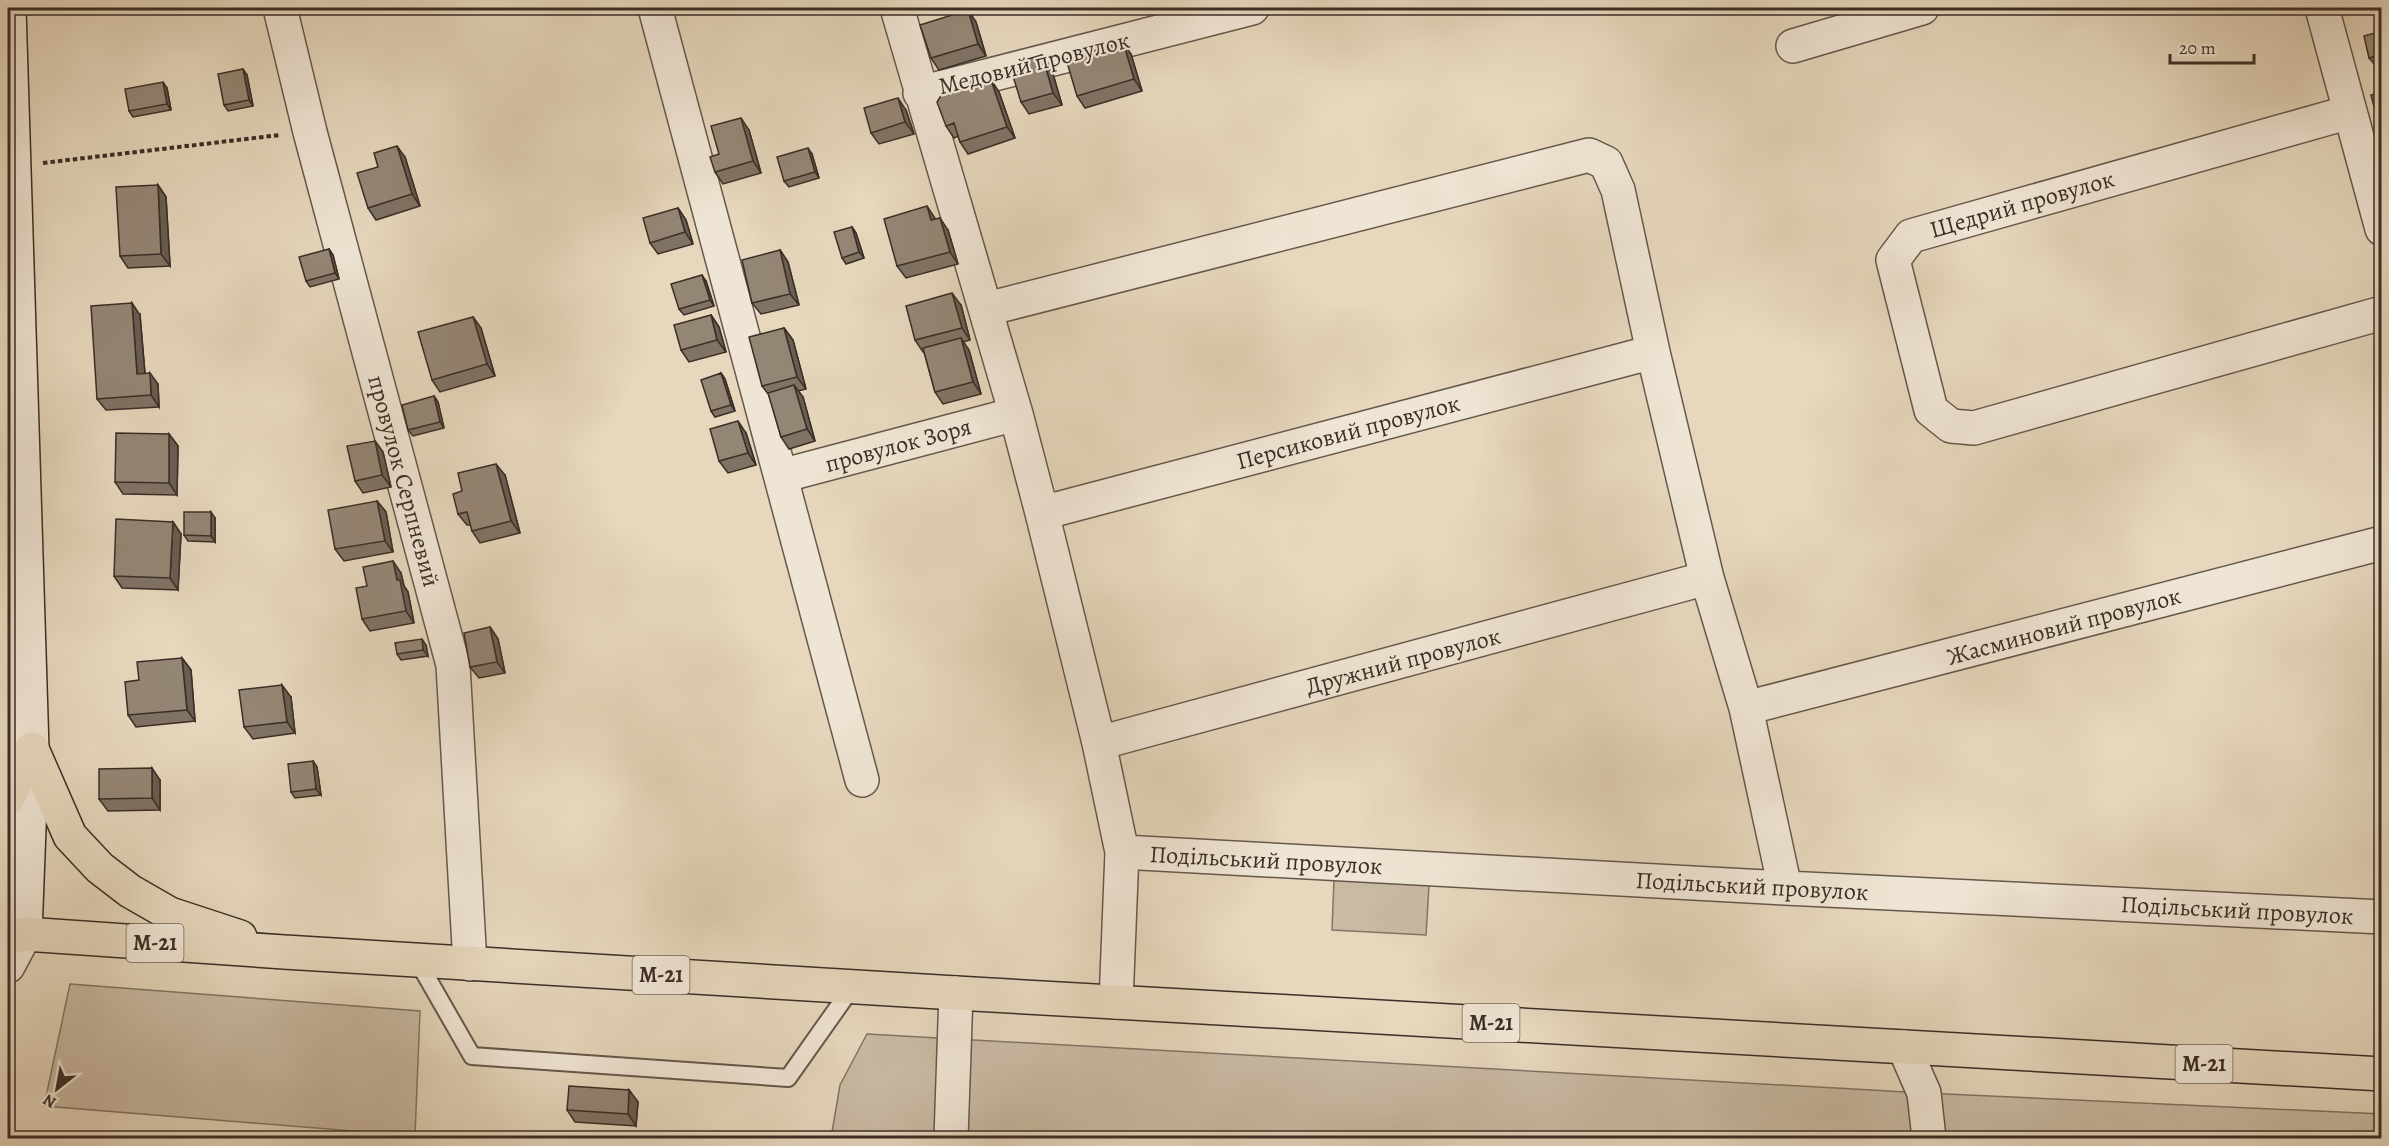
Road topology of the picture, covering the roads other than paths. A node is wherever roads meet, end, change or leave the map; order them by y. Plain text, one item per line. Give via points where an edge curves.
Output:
1 (9, 8) edge
2 (280, 8) edge
3 (655, 8) edge
4 (897, 8) edge
5 (1252, 8) edge
6 (1922, 8) edge
7 (2322, 8) edge
8 (1836, 19) edge
9 (1793, 46) dead end
10 (920, 93) junction
11 (2350, 112) junction
12 (2374, 172) edge
13 (2382, 229) edge
14 (987, 309) junction
15 (2382, 313) edge
16 (14, 336) edge
17 (1653, 352) junction
18 (1016, 414) junction
19 (781, 476) junction
20 (1042, 513) junction
21 (2382, 543) edge
22 (1707, 578) junction
23 (1746, 708) junction
24 (1099, 743) junction
25 (20, 744) edge
26 (862, 780) dead end
27 (8, 798) edge
28 (1122, 852) junction
29 (1785, 888) junction
30 (2382, 917) edge
31 (13, 932) edge
32 (284, 952) junction
33 (417, 960) junction
34 (470, 964) junction
35 (8, 966) edge
36 (853, 986) junction
37 (956, 993) junction
38 (1116, 1002) junction
39 (1904, 1047) junction
40 (2382, 1074) edge
41 (951, 1138) edge
42 (1929, 1138) edge

1 - 16 street via 15,166
2 - 34 street, провулок Серпневий via 453,665
3 - 19 street
4 - 10 street
5 - 10 street, Медовий провулок
6 - 8 street
7 - 11 street
8 - 9 street
10 - 14 street
11 - 12 street
11 - 15 street, Щедрий провулок via 1911,236 1893,260 1931,410 1951,426 1974,428
12 - 13 street
14 - 17 street via 1589,155 1606,163 1618,190
14 - 18 street
16 - 25 street
17 - 20 street, Персиковий провулок
17 - 22 street
18 - 19 street, провулок Зоря
18 - 20 street
19 - 26 street
20 - 24 street
21 - 23 street, Жасминовий провулок
22 - 23 street
22 - 24 street, Дружний провулок
23 - 29 street
24 - 28 street
25 - 27 highway
25 - 31 street
25 - 32 highway via 70,836 100,868 170,914
28 - 29 street, Подільський провулок
28 - 38 street
29 - 30 street, Подільський провулок
31 - 32 highway, М-21
31 - 35 street
32 - 33 highway, М-21
33 - 34 highway, М-21
33 - 36 lane via 472,1056 788,1078
34 - 36 highway, М-21
36 - 37 highway, М-21
37 - 38 highway, М-21
37 - 41 street
38 - 39 highway, М-21
39 - 40 highway, М-21
39 - 42 street via 1924,1093

